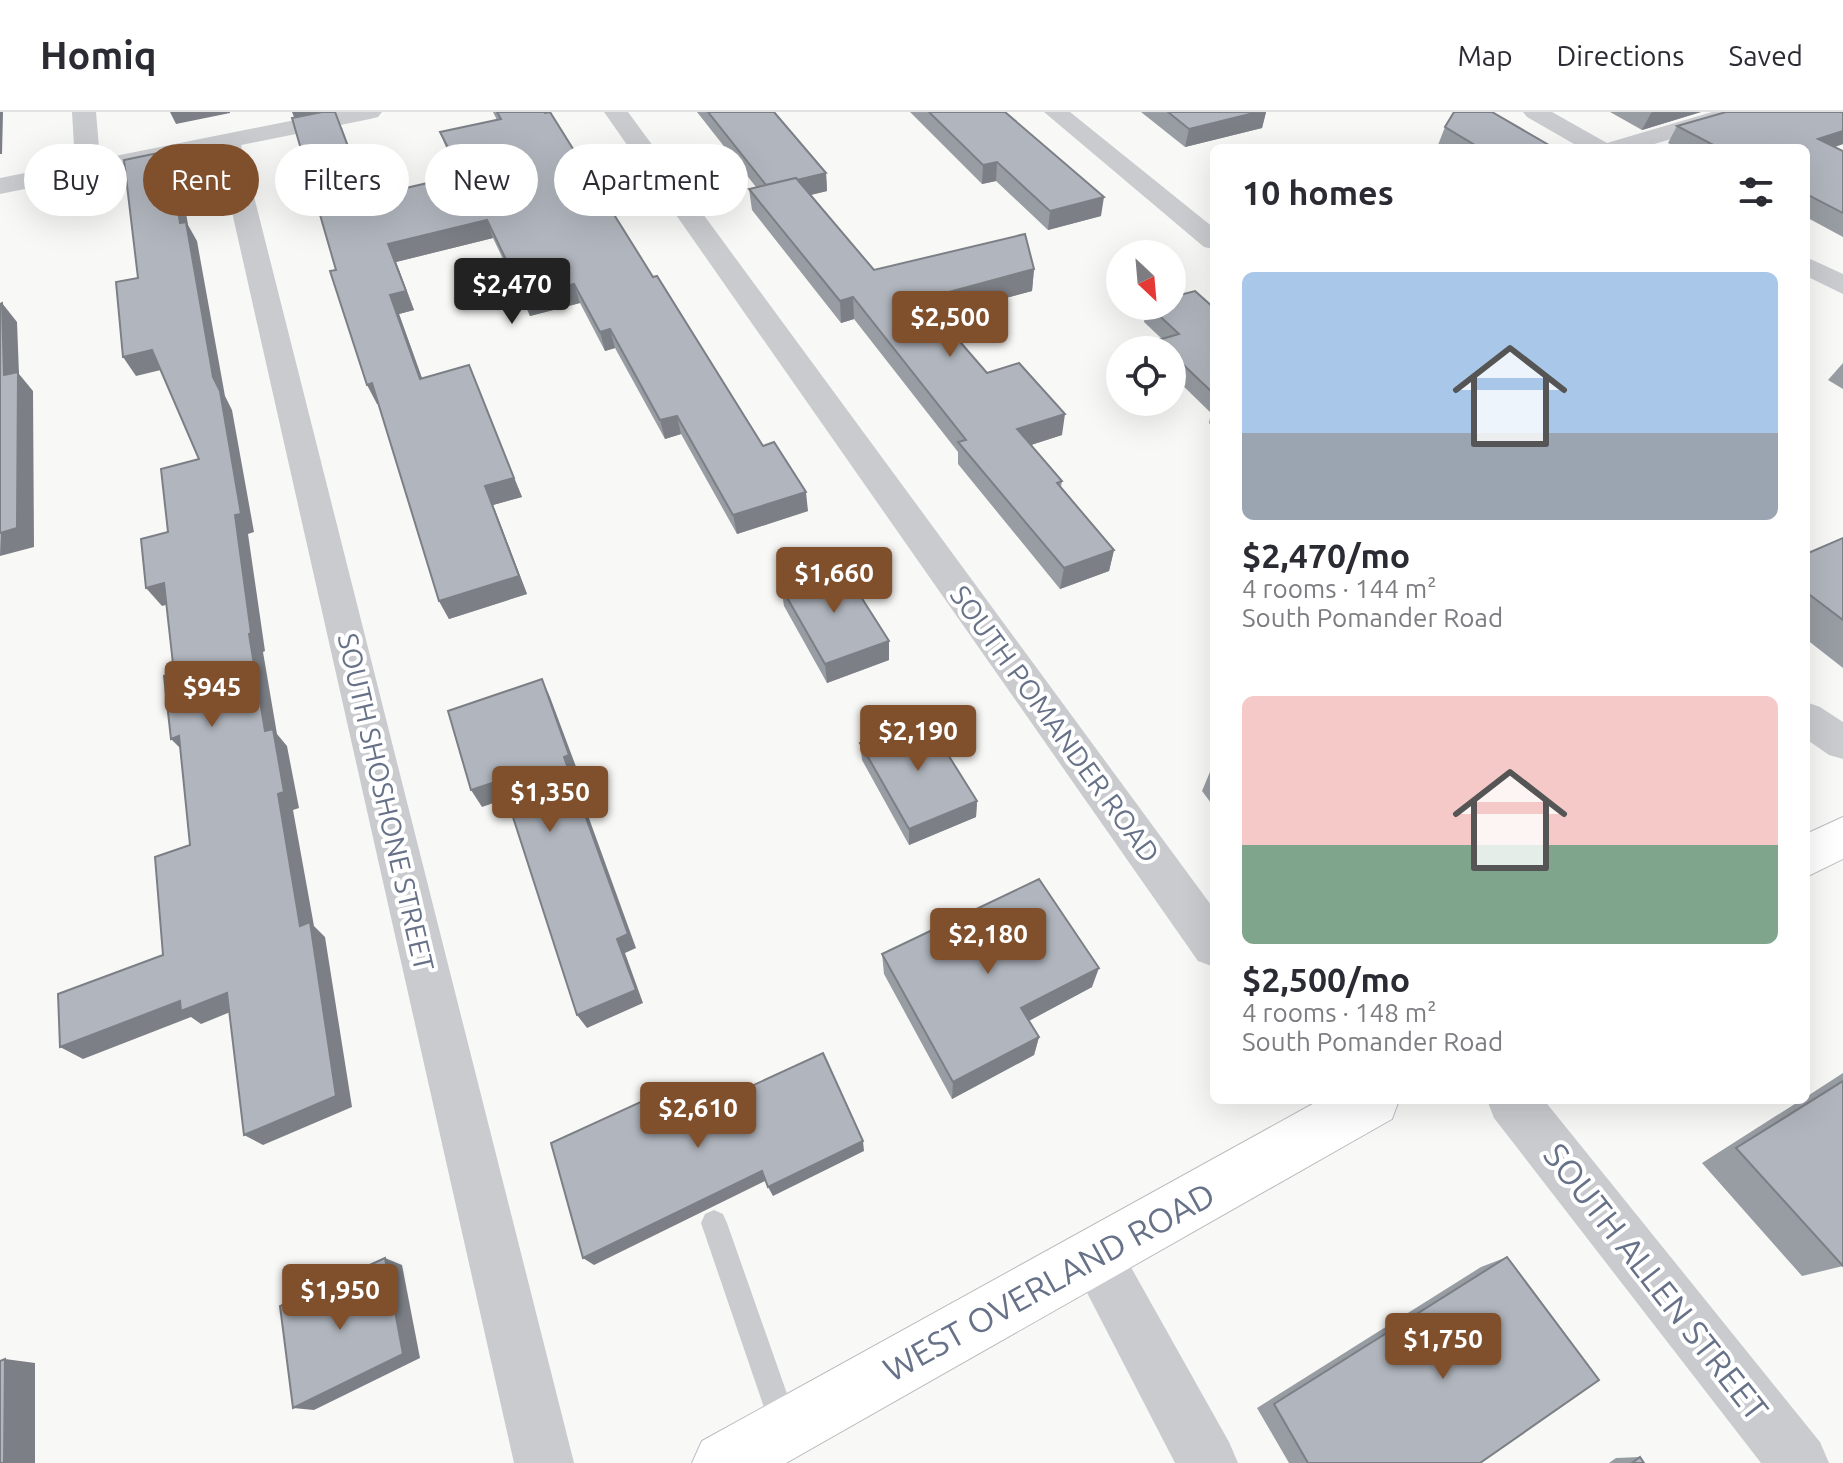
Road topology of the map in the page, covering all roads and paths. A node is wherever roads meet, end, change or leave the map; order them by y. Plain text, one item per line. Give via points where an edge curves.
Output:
1 (84, 112) edge
2 (616, 112) edge
3 (1056, 112) edge
4 (1535, 112) edge
5 (1737, 112) edge
6 (358, 113) edge
7 (228, 141) junction
8 (86, 144) edge
9 (1592, 144) edge
10 (1629, 144) edge
11 (127, 161) edge
12 (24, 181) edge
13 (0, 186) edge
14 (1210, 238) edge
15 (1810, 267) edge
16 (1843, 286) edge
17 (1810, 721) edge
18 (1843, 743) edge
19 (1843, 836) edge
20 (1810, 855) edge
21 (1210, 940) edge
22 (1515, 1104) edge
23 (1346, 1106) edge
24 (714, 1223) dead end
25 (1095, 1256) junction
26 (785, 1429) junction
27 (544, 1463) edge
28 (724, 1463) edge
29 (1208, 1463) edge
30 (1799, 1463) edge

1 - 8 street
2 - 21 street, SOUTH POMANDER ROAD
3 - 14 street
4 - 9 street
5 - 10 street
6 - 7 street
7 - 11 street
7 - 27 street, SOUTH SHOSHONE STREET
12 - 13 street
15 - 16 street
17 - 18 street
19 - 20 main road
22 - 30 street, SOUTH ALLEN STREET
23 - 25 main road, WEST OVERLAND ROAD
24 - 26 lane
25 - 26 main road, WEST OVERLAND ROAD
25 - 29 street
26 - 28 main road, WEST OVERLAND ROAD

